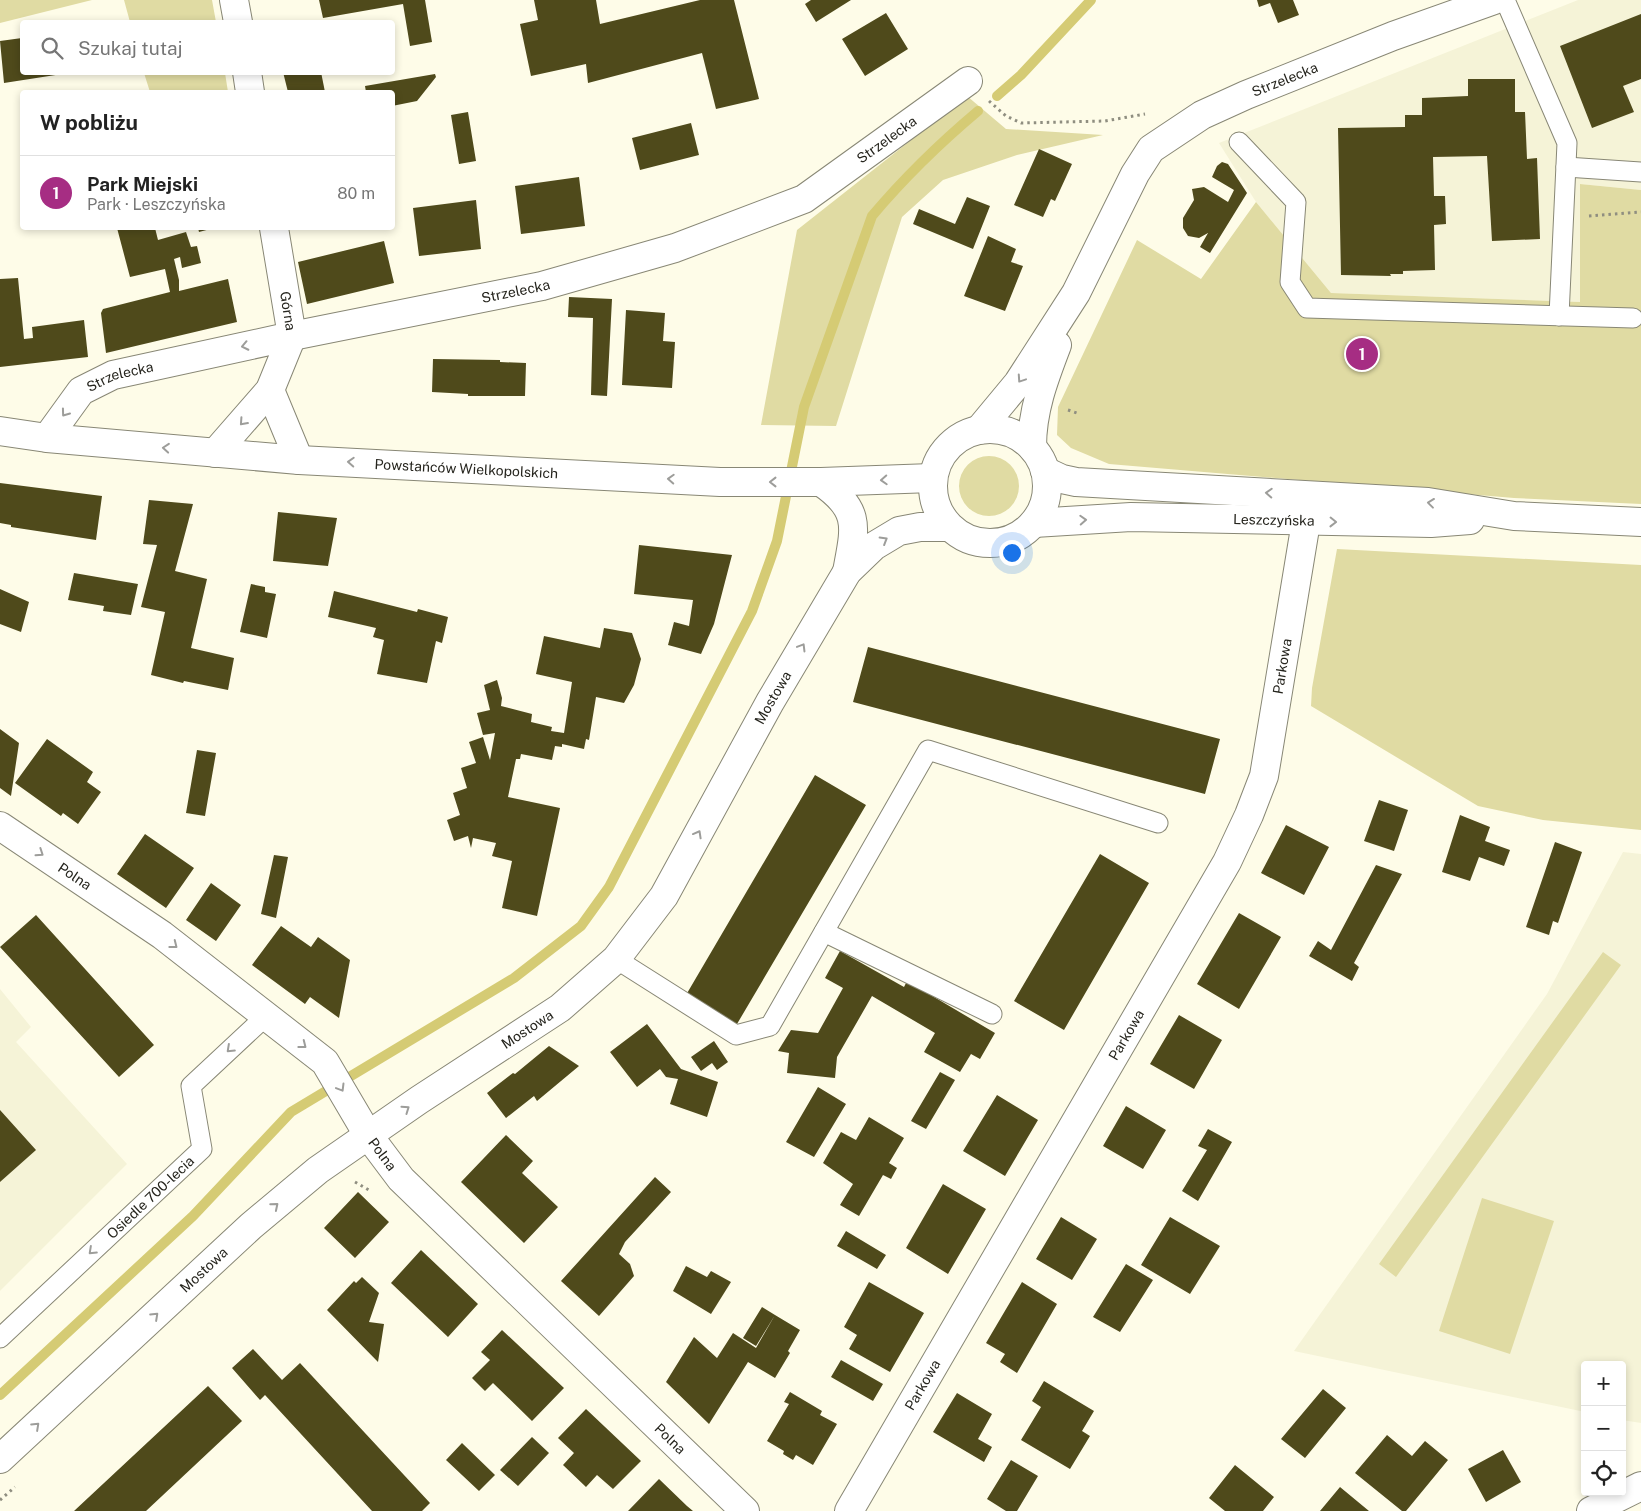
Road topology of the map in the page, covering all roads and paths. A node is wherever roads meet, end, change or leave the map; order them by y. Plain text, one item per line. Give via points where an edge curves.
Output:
1 (234, 0) edge
2 (1494, 0) edge
3 (1505, 0) edge
4 (238, 20) edge
5 (247, 75) edge
6 (968, 81) joint
7 (250, 90) edge
8 (1147, 114) dead end
9 (1239, 142) dead end
10 (1566, 167) junction
11 (1641, 172) edge
12 (1641, 212) edge
13 (1564, 218) junction
14 (274, 230) edge
15 (1076, 294) junction
16 (1560, 316) junction
17 (1633, 318) dead end
18 (292, 336) junction
19 (270, 390) junction
20 (979, 430) junction
21 (0, 431) edge
22 (47, 438) junction
23 (1032, 447) junction
24 (215, 453) junction
25 (299, 460) junction
26 (1045, 471) junction
27 (932, 478) junction
28 (821, 482) junction
29 (1514, 516) junction
30 (1306, 522) junction
31 (1641, 522) edge
32 (1034, 523) junction
33 (948, 527) junction
34 (847, 572) junction
35 (1158, 822) dead end
36 (0, 826) edge
37 (824, 932) junction
38 (616, 959) junction
39 (992, 1014) dead end
40 (266, 1016) junction
41 (362, 1125) junction
42 (350, 1179) dead end
43 (372, 1191) dead end
44 (0, 1338) edge
45 (0, 1459) edge
46 (18, 1484) dead end
47 (1641, 1486) edge
48 (0, 1500) edge
49 (745, 1511) edge
50 (849, 1511) edge
51 (1591, 1511) edge

1 - 4 street
2 - 15 street, Strzelecka via 1393,36 1246,95 1202,115 1151,150 1135,174
3 - 10 lane via 1567,143
5 - 7 street
6 - 8 path via 1006,116 1021,123 1105,121
6 - 18 street, Strzelecka via 804,199 676,248 542,286
9 - 16 lane via 1296,202 1290,282 1307,308
10 - 11 lane
10 - 13 lane
12 - 13 path
13 - 16 lane
14 - 18 street, Górna
15 -> 20 street, Strzelecka via 1018,383
15 - 23 street, Strzelecka via 1038,396 1032,424
16 - 17 lane
18 - 19 street, Górna
18 -> 22 street, Strzelecka via 113,375 81,391
19 -> 24 street, Górna
19 - 25 street
20 - 23 street via 1008,432
20 - 27 street via 953,441 943,452
21 - 22 street, Powstańców Wielkopolskich
24 -> 22 street, Powstańców Wielkopolskich
23 - 26 street
24 - 25 street, Powstańców Wielkopolskich
28 -> 25 street, Powstańców Wielkopolskich via 720,482
29 -> 26 street, Leszczyńska via 1428,502 1076,482
26 - 32 street via 1047,489 1043,507
27 -> 28 street, Powstańców Wielkopolskich
27 - 33 street via 932,496
28 - 34 street via 847,505 853,522
30 -> 29 street, Leszczyńska via 1432,523
29 - 31 street, Leszczyńska
32 -> 30 street, Leszczyńska via 1131,517
30 - 50 street, Parkowa via 1264,776 1249,815 1222,870
32 - 33 street via 1020,536 1002,543 983,544 964,538
34 -> 33 street, Mostowa via 874,546 899,531
38 -> 34 street, Mostowa via 664,896 770,702
35 - 37 lane via 928,750
36 -> 40 street, Polna via 162,935
37 - 38 lane via 770,1026 736,1035
37 - 39 lane
41 -> 38 street, Mostowa via 560,1008
40 -> 41 street, Polna via 325,1062
40 -> 44 lane, Osiedle 700-lecia via 191,1086 202,1149
45 -> 41 street, Mostowa via 251,1226 318,1170
41 - 49 street, Polna via 400,1179
42 - 43 path
46 - 48 path
47 - 51 street

